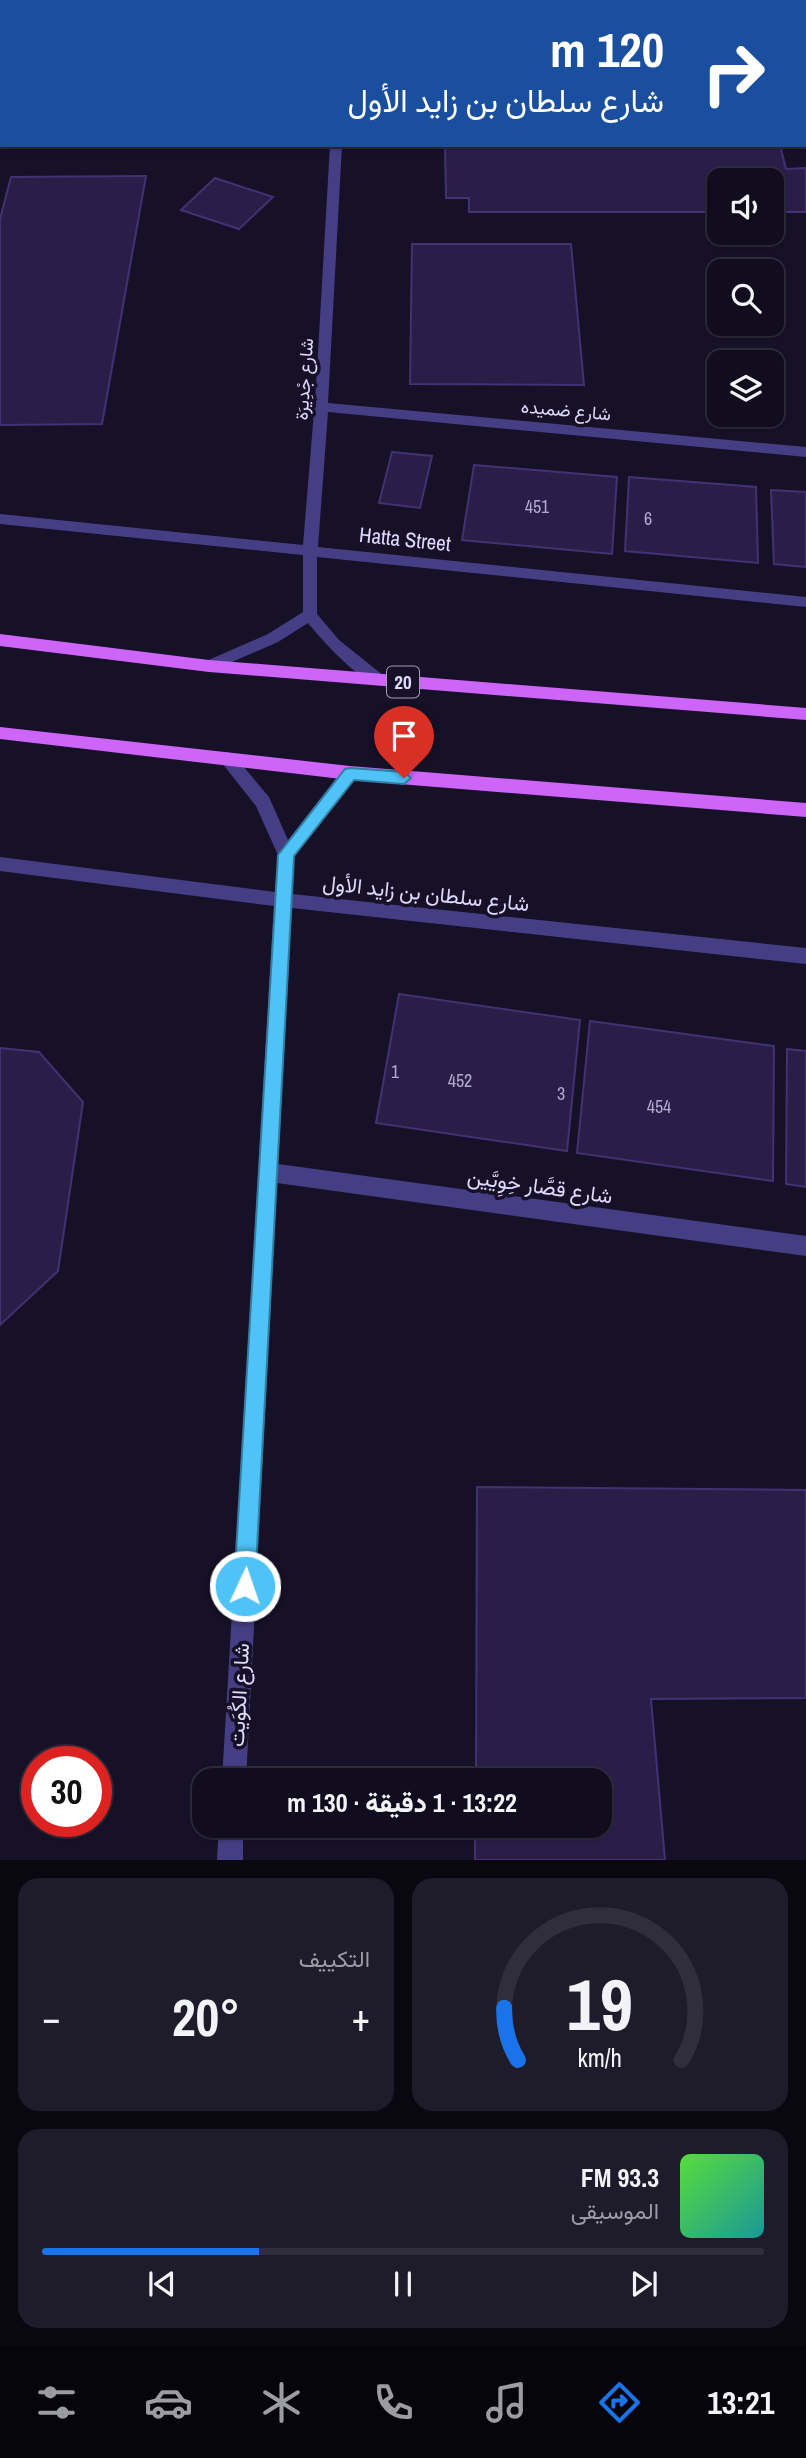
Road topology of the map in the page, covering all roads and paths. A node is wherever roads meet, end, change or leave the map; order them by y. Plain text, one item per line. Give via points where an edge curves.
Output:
1 (336, 147) edge
2 (322, 407) junction
3 (806, 452) edge
4 (0, 519) edge
5 (310, 551) junction
6 (806, 602) edge
7 (310, 615) junction
8 (0, 640) edge
9 (209, 666) junction
10 (379, 680) junction
11 (806, 714) edge
12 (0, 733) edge
13 (226, 758) junction
14 (350, 774) junction
15 (806, 810) edge
16 (286, 855) junction
17 (0, 864) edge
18 (283, 900) junction
19 (806, 957) edge
20 (268, 1172) junction
21 (806, 1246) edge
22 (235, 1768) edge
23 (231, 1838) edge
24 (230, 1860) edge

1 - 2 street, شارع جْدِيرَة
2 - 3 street, شارع ضميده
2 - 5 street, شارع جْدِيرَة
4 - 5 street, Hatta Street
5 - 6 street, Hatta Street
5 - 7 street, شارع جْدِيرَة
7 - 9 street via 273,638
7 - 10 street via 334,644
8 - 9 main road, 20
9 - 10 main road, 20
10 - 11 main road, 20
12 - 13 main road
13 - 14 main road
13 - 16 street, شارع الكُوَيت via 263,802
14 - 15 main road
14 - 16 street
16 - 18 street, شارع الكُوَيت
17 - 18 street, شارع سلطان بن زايد الأول
18 - 19 street, شارع سلطان بن زايد الأول
18 - 20 street, شارع الكُوَيت
20 - 21 street, شارع قصَّار خِوِيَّين
20 - 22 street, شارع الكُوَيت
23 - 24 street

